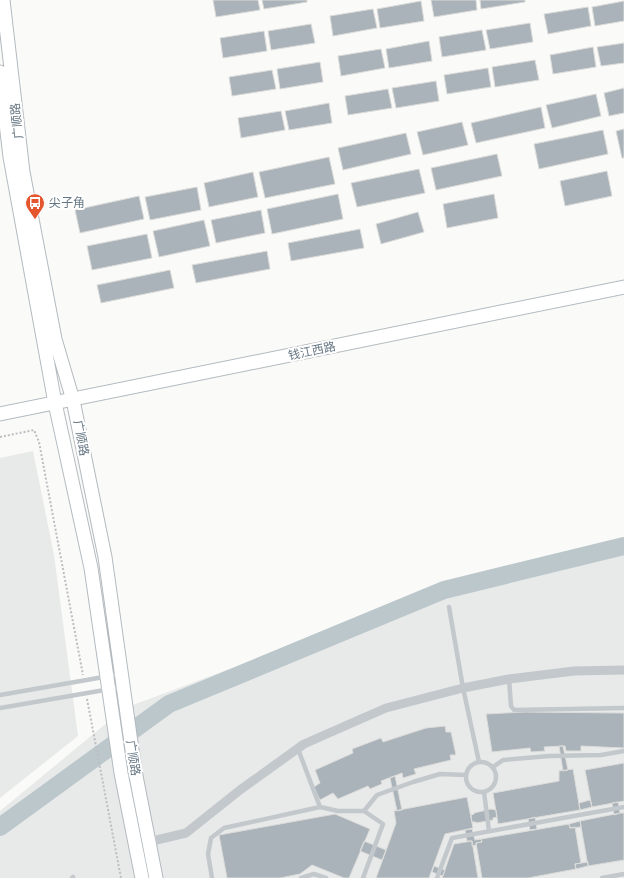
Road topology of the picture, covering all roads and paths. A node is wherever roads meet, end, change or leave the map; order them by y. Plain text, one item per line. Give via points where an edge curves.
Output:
1 (3, 0) edge
2 (0, 72) edge
3 (624, 287) edge
4 (73, 400) junction
5 (55, 403) junction
6 (0, 414) edge
7 (0, 437) edge
8 (449, 607) dead end
9 (624, 670) edge
10 (121, 674) junction
11 (106, 676) junction
12 (509, 679) junction
13 (84, 680) junction
14 (122, 687) junction
15 (463, 688) junction
16 (108, 690) junction
17 (86, 693) junction
18 (0, 695) edge
19 (0, 708) edge
20 (624, 708) edge
21 (298, 749) junction
22 (624, 751) edge
23 (479, 762) junction
24 (493, 767) junction
25 (466, 775) junction
26 (484, 792) junction
27 (320, 807) junction
28 (624, 807) edge
29 (364, 811) junction
30 (489, 831) junction
31 (148, 842) junction
32 (624, 874) edge
33 (121, 878) edge
34 (142, 878) edge
35 (156, 878) edge
36 (212, 878) edge
37 (301, 878) edge
38 (326, 878) edge
39 (363, 878) edge
40 (437, 878) edge
41 (602, 878) edge

1 - 4 main road, 广顺路 via 23,172 55,339
2 - 5 main road, 广顺路 via 10,157
3 - 4 main road, 钱江西路
4 - 5 main road, 钱江西路
4 - 10 main road, 广顺路 via 105,557
5 - 6 main road, 钱江西路
5 - 11 main road, 广顺路 via 91,568
7 - 13 path via 34,430 39,442
8 - 15 lane
9 - 12 street via 574,671
10 - 11 lane
10 - 14 main road, 广顺路
11 - 13 lane
11 - 16 main road, 广顺路
12 - 15 street
12 - 20 lane via 511,706 514,710
13 - 18 lane
14 - 16 lane
14 - 31 main road, 广顺路
15 - 21 street via 386,708
15 - 23 lane
16 - 17 lane
16 - 34 main road, 广顺路
17 - 19 lane
17 - 33 path
21 - 27 lane
21 - 31 street via 186,833
22 - 24 lane via 601,755 503,760
23 - 24 lane
23 - 25 lane via 470,767
24 - 26 lane via 496,782
25 - 26 lane via 471,788
25 - 29 lane via 440,774 376,795
26 - 30 lane
27 - 29 lane via 338,811
27 - 36 lane via 224,828 211,838 208,854
28 - 30 lane
29 - 39 lane via 383,824
30 - 40 lane via 452,838
31 - 35 main road, 广顺路
32 - 41 lane
37 - 38 lane via 314,874

